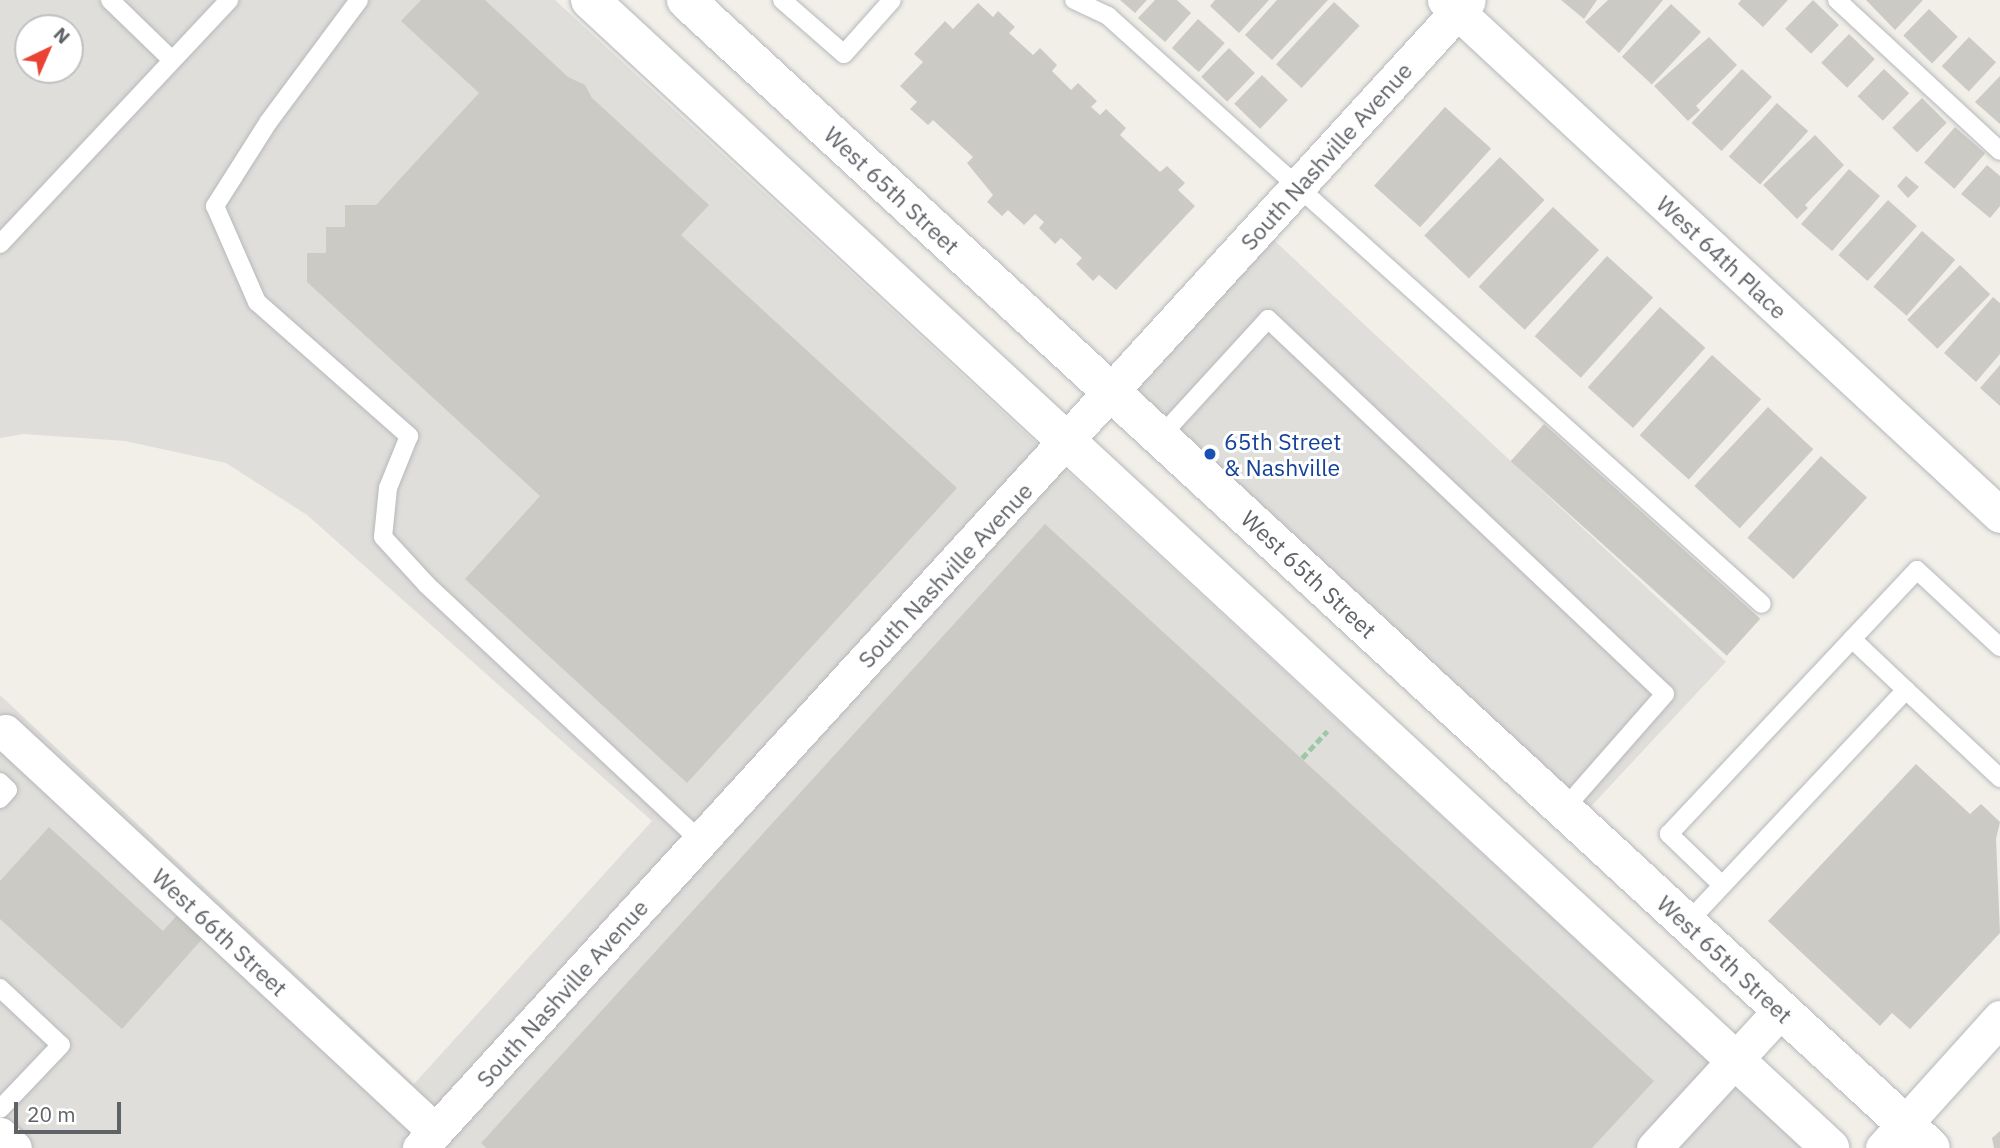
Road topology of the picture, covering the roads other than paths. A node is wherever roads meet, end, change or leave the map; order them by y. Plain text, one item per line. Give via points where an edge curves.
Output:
1 (110, 0) edge
2 (229, 0) edge
3 (359, 0) edge
4 (590, 0) edge
5 (686, 0) edge
6 (782, 0) edge
7 (892, 0) edge
8 (1074, 0) edge
9 (1837, 0) edge
10 (1456, 4) edge
11 (172, 60) junction
12 (2000, 151) edge
13 (1297, 188) junction
14 (0, 244) edge
15 (1112, 392) junction
16 (1160, 437) junction
17 (1068, 440) junction
18 (2000, 515) edge
19 (1762, 604) dead end
20 (1852, 639) junction
21 (2000, 647) edge
22 (1906, 690) junction
23 (5, 732) dead end
24 (2000, 778) edge
25 (0, 782) edge
26 (0, 799) edge
27 (1564, 809) junction
28 (701, 841) junction
29 (1722, 885) junction
30 (1687, 923) junction
31 (0, 988) edge
32 (1781, 1010) junction
33 (2000, 1018) edge
34 (1735, 1060) junction
35 (0, 1109) edge
36 (0, 1135) edge
37 (427, 1140) edge
38 (1906, 1140) edge
39 (14, 1148) edge
40 (1654, 1148) edge
41 (1830, 1148) edge

1 - 11 lane
2 - 11 lane
3 - 28 lane via 269,121 215,206 257,302 409,436 388,488 383,537 427,585
4 - 17 street
5 - 15 street, West 65th Street
6 - 7 lane via 844,54
8 - 13 lane via 1108,16
9 - 12 lane
10 - 13 street, South Nashville Avenue
10 - 18 street, West 64th Place
11 - 14 lane
13 - 15 street, South Nashville Avenue
13 - 19 lane
15 - 16 street, West 65th Street
15 - 17 street, South Nashville Avenue
16 - 27 street, West 65th Street
16 - 27 lane via 1268,319 1665,694
17 - 28 street, South Nashville Avenue
17 - 34 street
20 - 21 lane via 1917,569
20 - 22 lane
20 - 29 lane via 1669,834
22 - 24 lane
22 - 29 lane
23 - 37 street, West 66th Street
25 - 26 lane via 8,790
27 - 30 street, West 65th Street
28 - 37 street, South Nashville Avenue
29 - 30 lane
30 - 32 street, West 65th Street
31 - 35 lane via 61,1045
32 - 34 street
32 - 38 street, West 65th Street
33 - 38 street
34 - 40 street
34 - 41 street
36 - 39 street

